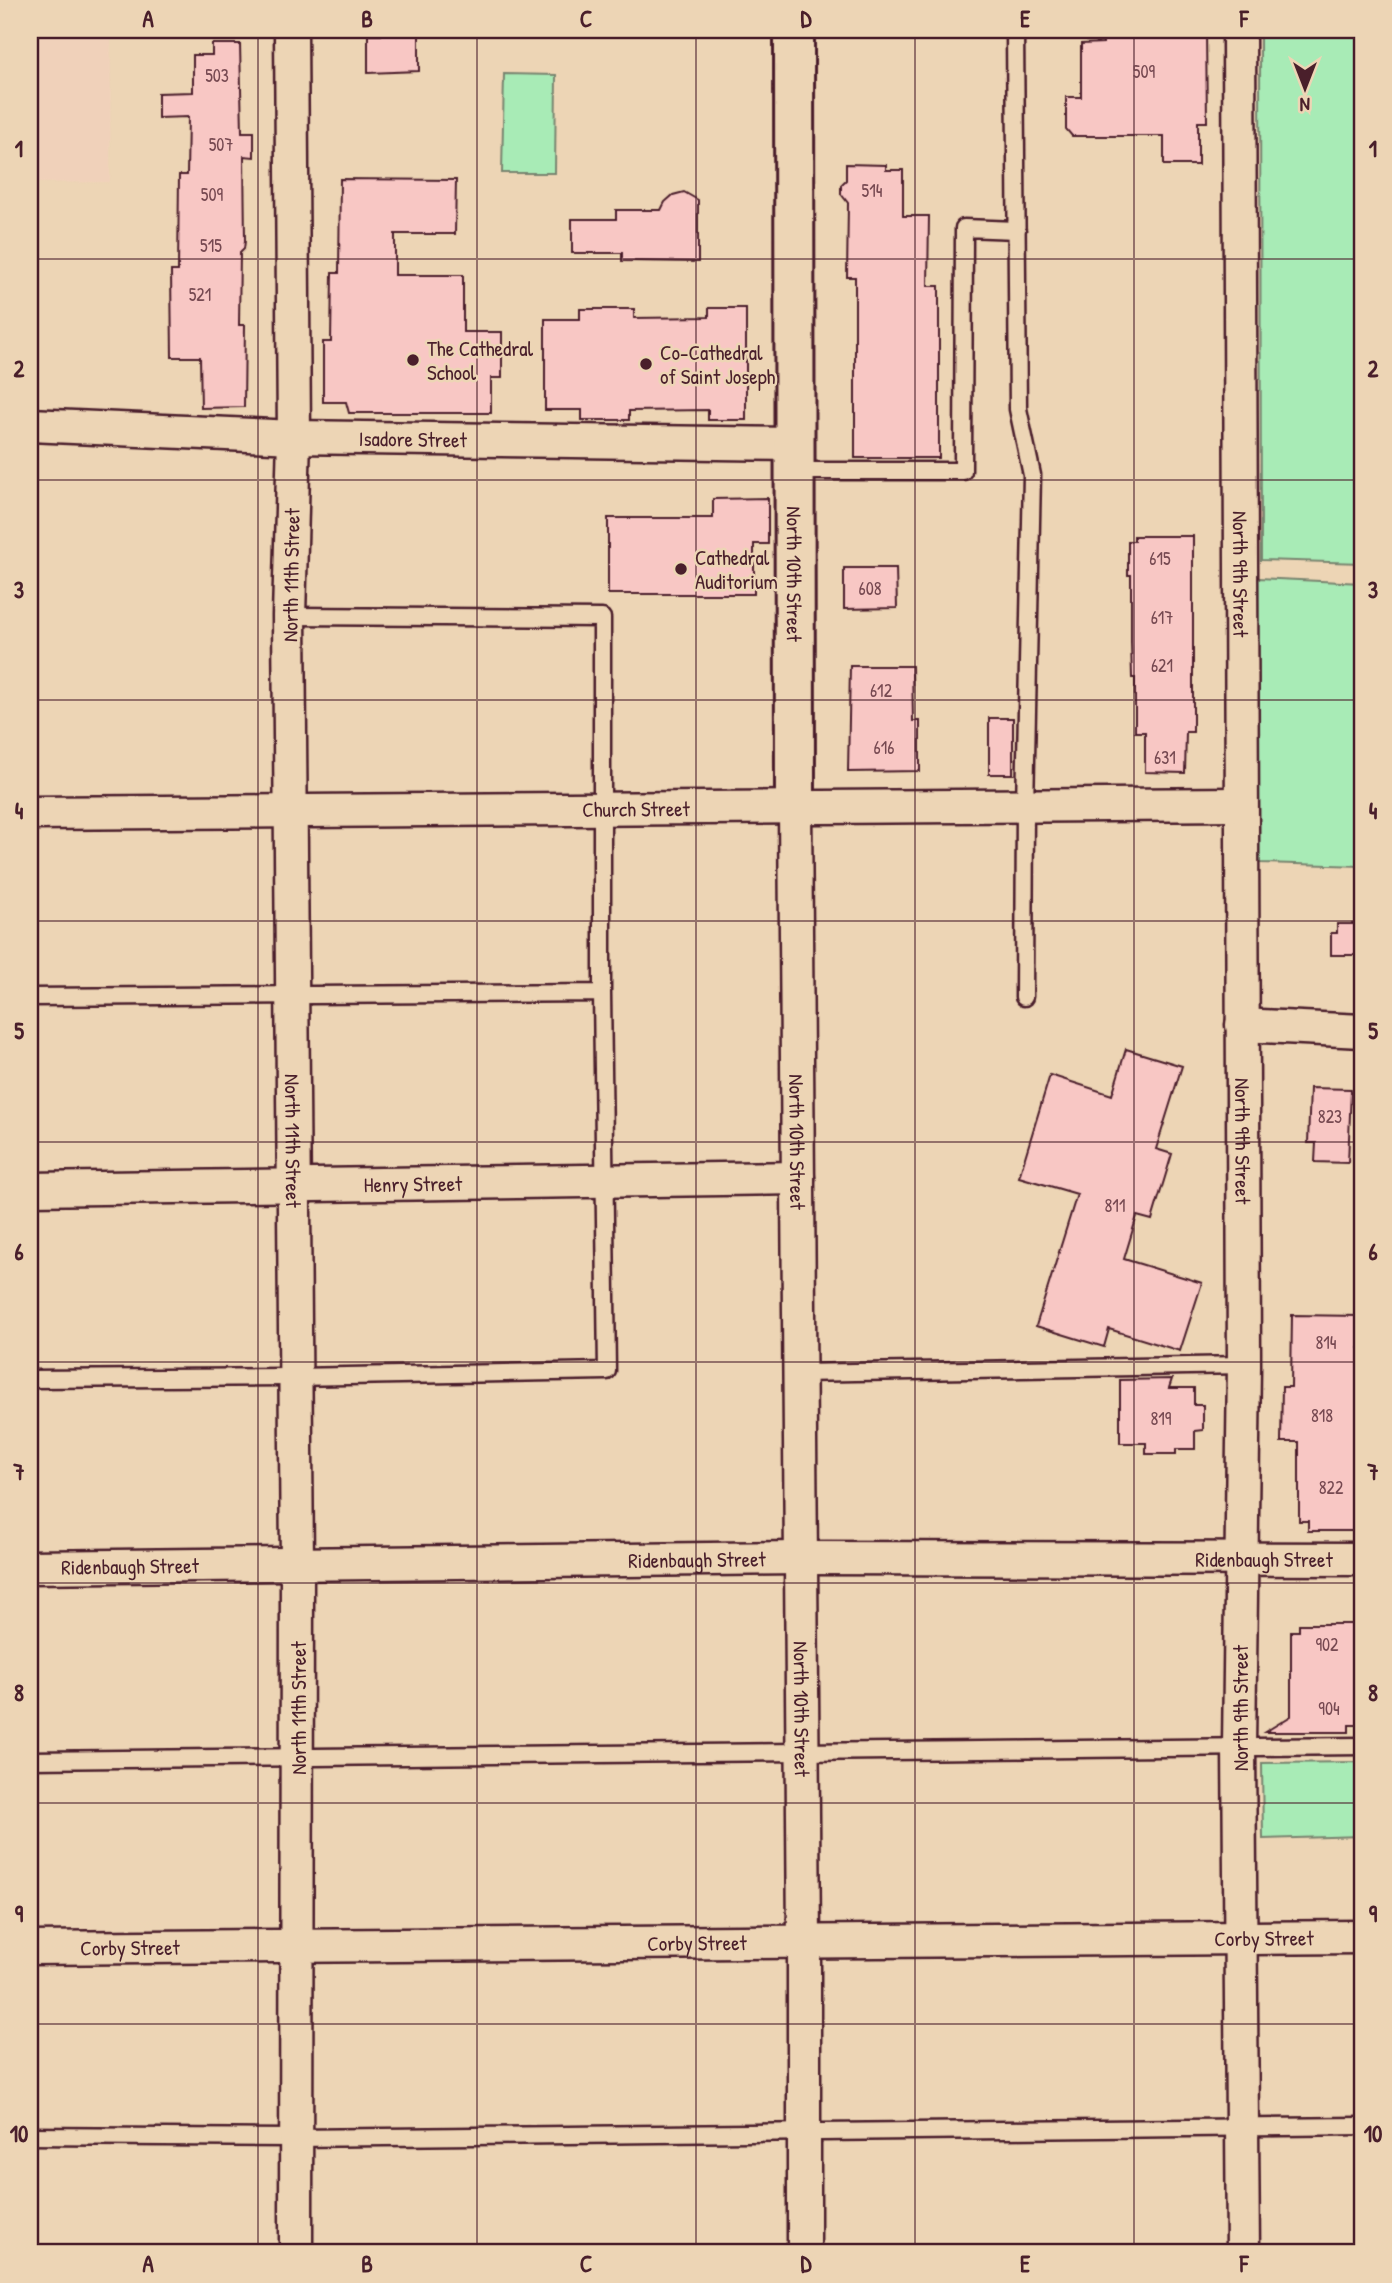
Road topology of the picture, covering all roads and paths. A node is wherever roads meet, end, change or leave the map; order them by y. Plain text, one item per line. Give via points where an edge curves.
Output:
1 (291, 30) edge
2 (794, 30) edge
3 (1015, 30) edge
4 (1239, 30) edge
5 (1017, 230) junction
6 (30, 425) edge
7 (294, 437) junction
8 (796, 458) junction
9 (289, 616) junction
10 (1241, 804) junction
11 (1025, 806) junction
12 (795, 808) junction
13 (603, 809) junction
14 (290, 811) junction
15 (30, 813) edge
16 (602, 993) junction
17 (290, 995) junction
18 (30, 997) edge
19 (1024, 997) dead end
20 (1242, 1025) junction
21 (1362, 1031) edge
22 (798, 1178) junction
23 (604, 1181) junction
24 (293, 1185) junction
25 (30, 1189) edge
26 (1244, 1365) junction
27 (799, 1373) junction
28 (295, 1377) junction
29 (30, 1379) edge
30 (800, 1558) junction
31 (1362, 1559) edge
32 (1242, 1560) junction
33 (298, 1564) junction
34 (30, 1567) edge
35 (1362, 1746) edge
36 (1239, 1747) junction
37 (801, 1751) junction
38 (298, 1756) junction
39 (30, 1760) edge
40 (1362, 1937) edge
41 (1242, 1939) junction
42 (804, 1942) junction
43 (295, 1946) junction
44 (30, 1948) edge
45 (1362, 2126) edge
46 (1242, 2127) junction
47 (802, 2133) junction
48 (30, 2136) edge
49 (295, 2138) junction
50 (296, 2253) edge
51 (804, 2253) edge
52 (1243, 2253) edge

1 - 7 street, North 11th Street
2 - 8 street, North 10th Street
3 - 5 lane
4 - 10 street, North 9th Street
5 - 8 lane via 964,228 963,471
5 - 11 lane via 1018,409 1032,475
6 - 7 street, Isadore Street
7 - 8 street, Isadore Street
7 - 9 street, North 11th Street
8 - 12 street, North 10th Street
9 - 13 lane via 603,618
9 - 14 street, North 11th Street
10 - 11 street, Church Street
10 - 20 street, North 9th Street
11 - 12 street, Church Street
11 - 19 lane
12 - 13 street, Church Street
12 - 22 street, North 10th Street
13 - 14 street, Church Street
13 - 16 lane
14 - 15 street, Church Street
14 - 17 street, North 11th Street
16 - 17 lane
16 - 23 lane
17 - 18 lane
17 - 24 street, North 11th Street
20 - 21 street
20 - 26 street, North 9th Street
22 - 23 street, Henry Street
22 - 27 street, North 10th Street
23 - 24 street, Henry Street
23 - 28 lane via 607,1371
24 - 25 street, Henry Street
24 - 28 street, North 11th Street
26 - 27 lane
26 - 32 street, North 9th Street
27 - 30 street, North 10th Street
28 - 29 lane
28 - 33 street, North 11th Street
30 - 32 street, Ridenbaugh Street
30 - 33 street, Ridenbaugh Street
30 - 37 street, North 10th Street
31 - 32 street, Ridenbaugh Street
32 - 36 street, North 9th Street
33 - 34 street, Ridenbaugh Street
33 - 38 street, North 11th Street
35 - 36 lane
36 - 37 lane
36 - 41 street, North 9th Street
37 - 38 lane
37 - 42 street, North 10th Street
38 - 39 lane
38 - 43 street, North 11th Street
40 - 41 street, Corby Street
41 - 42 street, Corby Street
41 - 46 street, North 9th Street
42 - 43 street, Corby Street
42 - 47 street, North 10th Street
43 - 44 street, Corby Street
43 - 49 street, North 11th Street
45 - 46 lane
46 - 47 lane
46 - 52 street, North 9th Street
47 - 49 lane
47 - 51 street, North 10th Street
48 - 49 lane
49 - 50 street, North 11th Street

